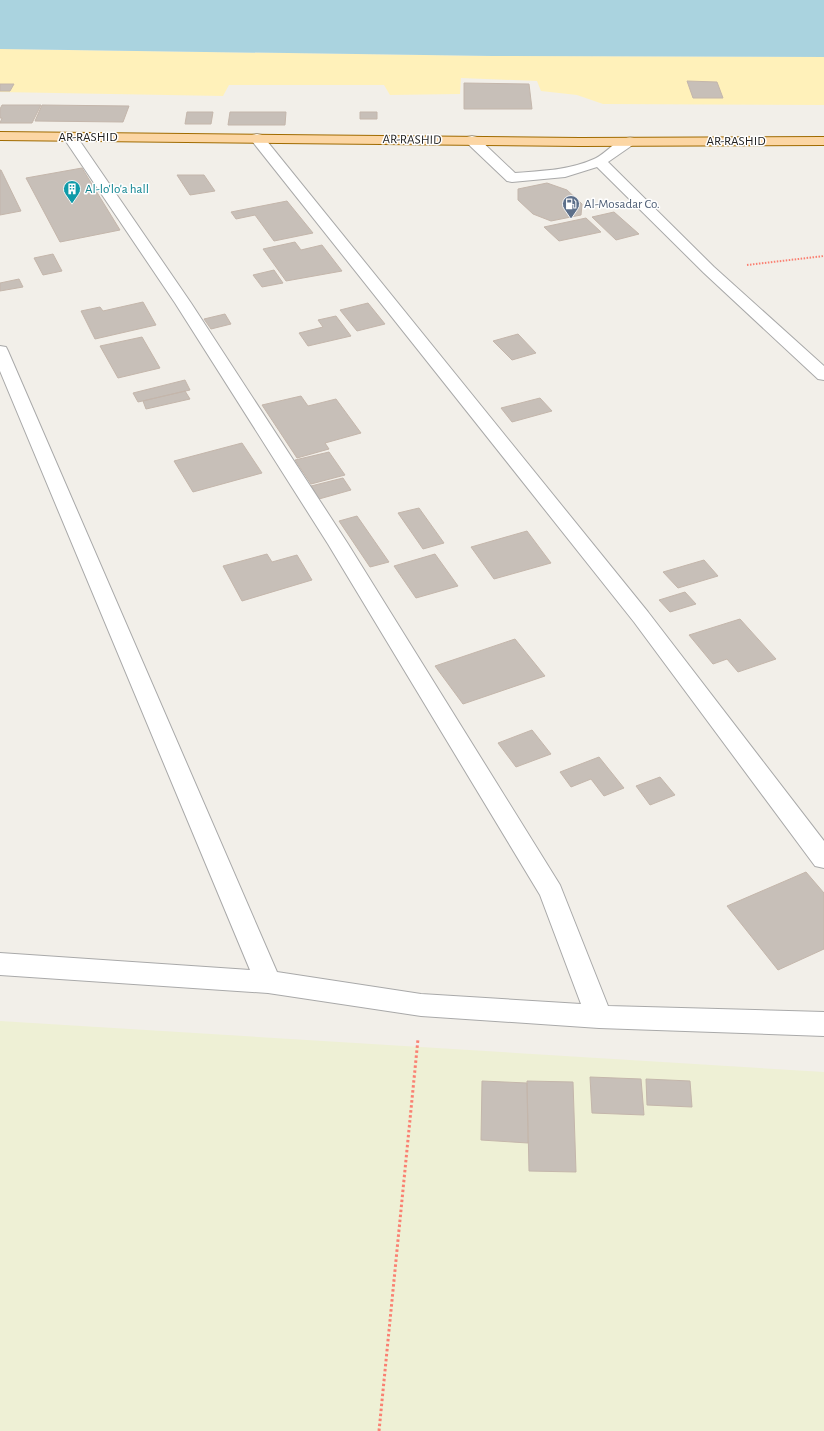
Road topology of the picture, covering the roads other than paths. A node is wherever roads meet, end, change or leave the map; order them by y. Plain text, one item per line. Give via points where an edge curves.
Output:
1 (0, 136) edge
2 (70, 136) junction
3 (257, 138) junction
4 (472, 140) junction
5 (629, 141) junction
6 (824, 141) edge
7 (600, 162) junction
8 (0, 351) edge
9 (824, 375) edge
10 (824, 859) edge
11 (0, 964) edge
12 (268, 982) junction
13 (599, 1017) junction
14 (824, 1024) edge

1 - 2 main road, AR-RASHID
2 - 3 main road, AR-RASHID
2 - 13 street via 183,303 338,544 551,892
3 - 4 main road, AR-RASHID
3 - 10 street via 641,618
4 - 5 main road, AR-RASHID
4 - 7 street via 512,178 565,173
5 - 6 main road, AR-RASHID
5 - 7 street
7 - 9 street via 709,270
8 - 12 street
11 - 12 street
12 - 13 street via 421,1005
13 - 14 street

